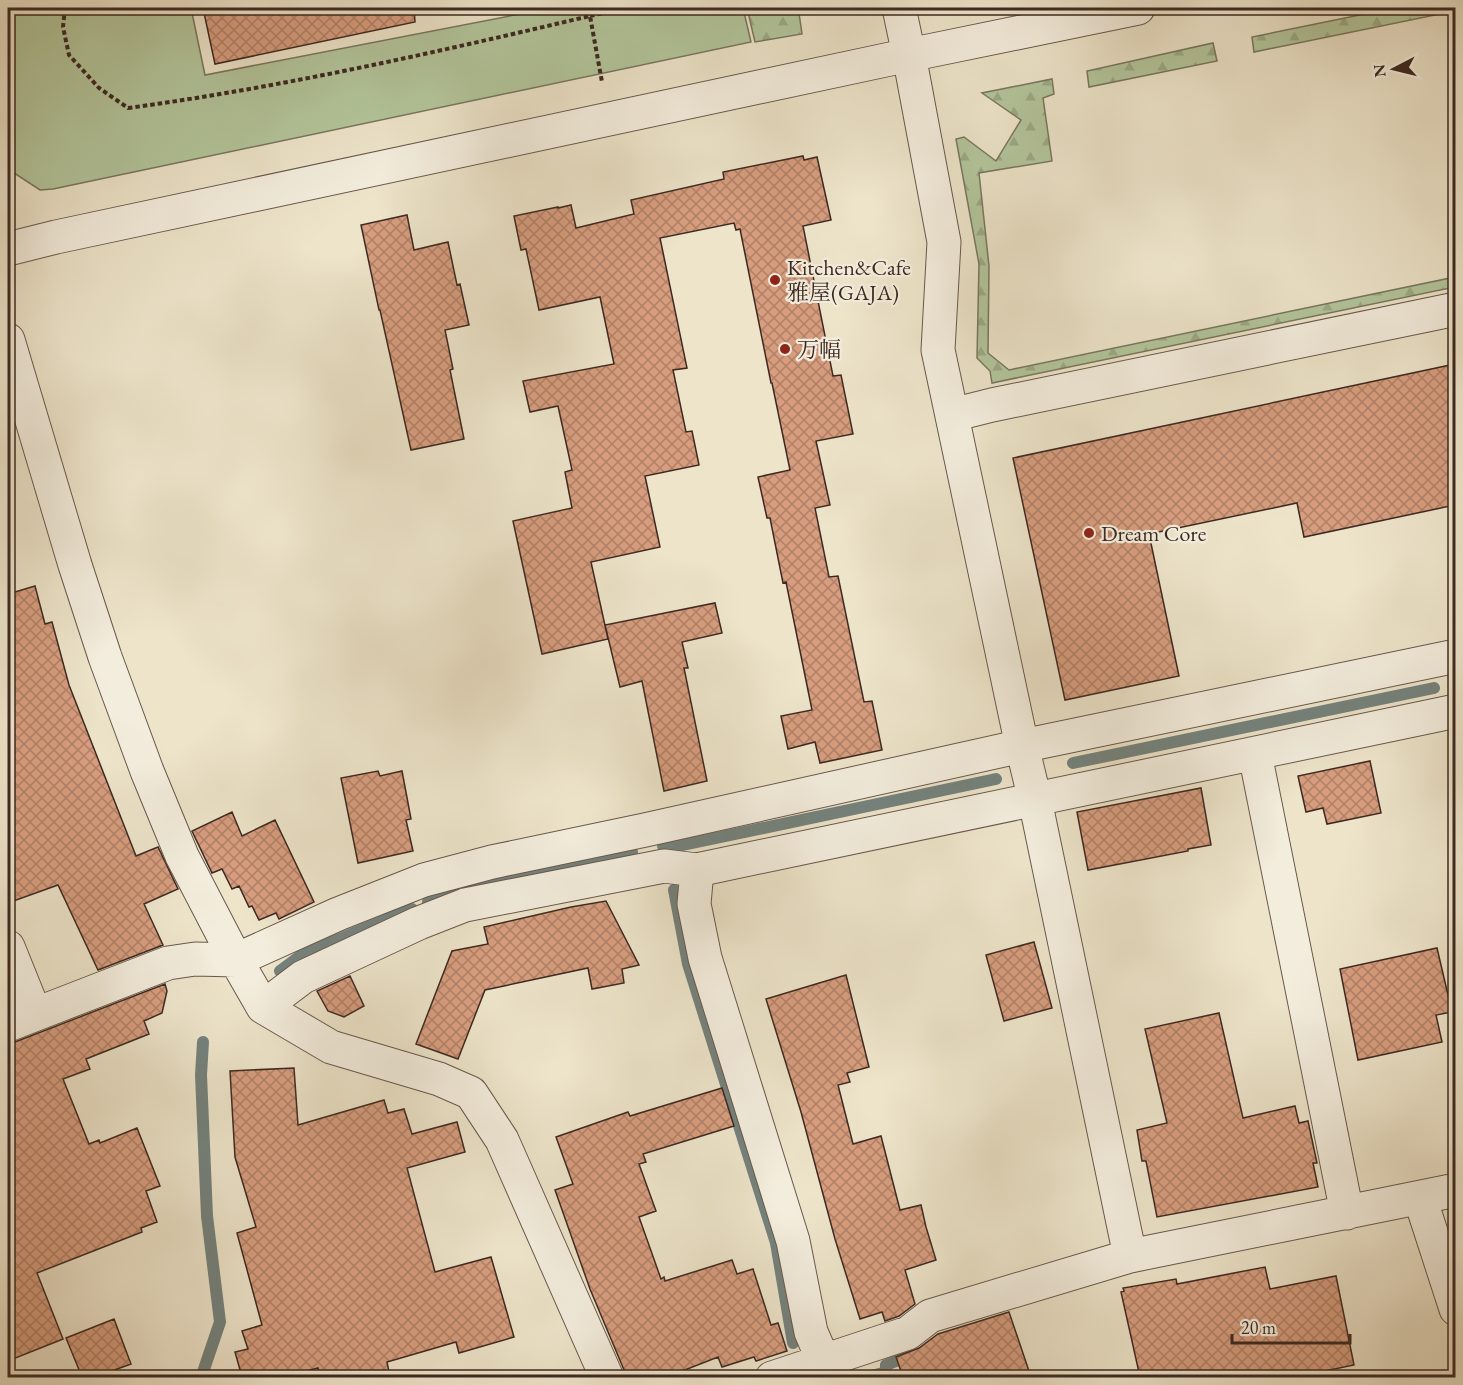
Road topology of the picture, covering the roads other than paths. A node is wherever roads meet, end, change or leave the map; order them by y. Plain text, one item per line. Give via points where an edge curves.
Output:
1 (899, 8) edge
2 (1138, 8) edge
3 (909, 55) junction
4 (8, 249) edge
5 (1455, 309) edge
6 (8, 340) edge
7 (952, 415) junction
8 (1455, 656) edge
9 (1455, 711) edge
10 (1022, 746) junction
11 (1256, 754) junction
12 (1035, 800) junction
13 (697, 870) junction
14 (8, 947) edge
15 (236, 960) junction
16 (263, 1007) junction
17 (21, 1019) edge
18 (1455, 1190) edge
19 (1420, 1198) junction
20 (1347, 1213) junction
21 (1130, 1256) junction
22 (1455, 1309) edge
23 (823, 1360) junction
24 (607, 1377) edge
25 (772, 1377) edge

1 - 3 street
2 - 3 street
3 - 4 street
3 - 7 street via 944,242 938,350
5 - 7 street
6 - 15 street via 105,657 182,856
7 - 10 street
8 - 10 street
9 - 11 street
10 - 12 street
10 - 15 street via 435,877 338,914
11 - 12 street
11 - 20 street
12 - 13 street
12 - 21 street
13 - 16 street via 657,867 465,906 419,922 303,977
13 - 23 street via 694,904 705,958 793,1241 811,1332
14 - 17 street
15 - 16 street
15 - 17 street via 168,963
16 - 24 street via 331,1047 439,1079 471,1093 502,1140
18 - 19 street
19 - 20 street
19 - 22 street
20 - 21 street
21 - 23 street via 930,1316 908,1332
23 - 25 street

